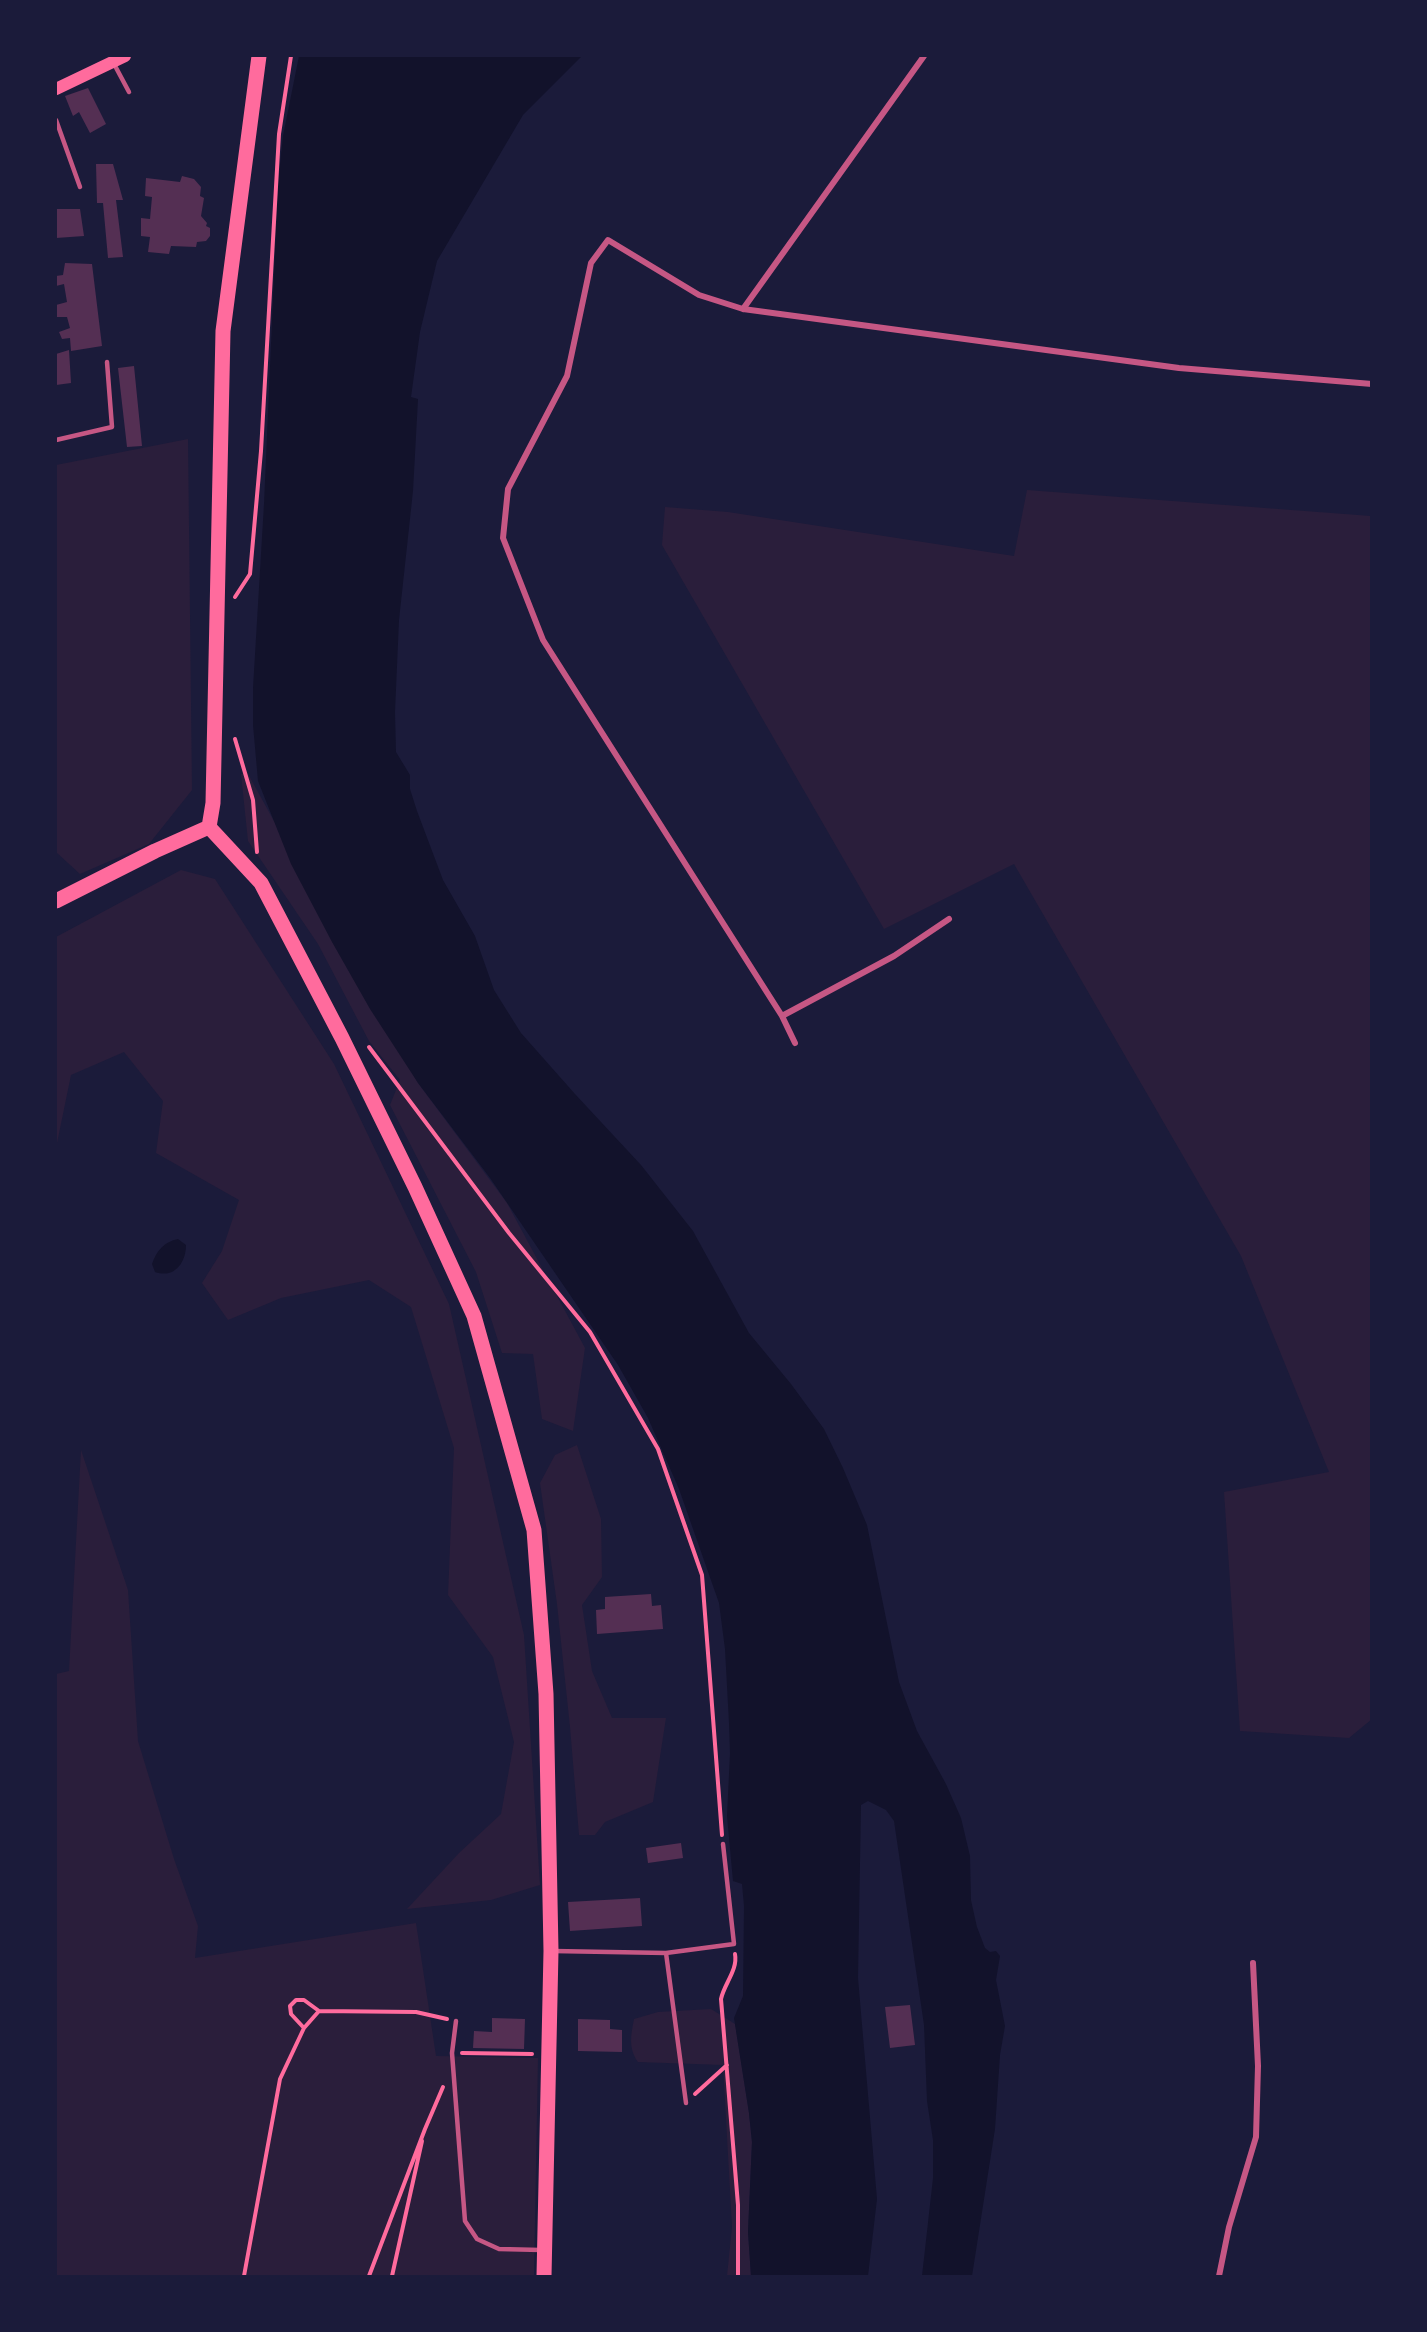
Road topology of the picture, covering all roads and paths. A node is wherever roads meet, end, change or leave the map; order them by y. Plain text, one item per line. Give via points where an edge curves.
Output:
1 (259, 56) edge
2 (291, 56) edge
3 (924, 56) edge
4 (119, 58) edge
5 (56, 89) edge
6 (129, 92) dead end
7 (56, 120) edge
8 (80, 187) dead end
9 (743, 309) junction
10 (107, 362) dead end
11 (1371, 384) edge
12 (56, 440) edge
13 (232, 601) dead end
14 (235, 739) dead end
15 (209, 827) junction
16 (257, 853) dead end
17 (56, 901) edge
18 (949, 919) dead end
19 (782, 1016) junction
20 (795, 1043) dead end
21 (369, 1047) dead end
22 (723, 1844) joint
23 (734, 1944) junction
24 (551, 1951) junction
25 (666, 1953) junction
26 (1253, 1963) dead end
27 (319, 2011) junction
28 (456, 2021) joint
29 (304, 2028) junction
30 (452, 2053) junction
31 (548, 2054) junction
32 (453, 2064) junction
33 (727, 2064) junction
34 (686, 2103) joint
35 (425, 2129) junction
36 (544, 2250) junction
37 (244, 2277) edge
38 (369, 2277) edge
39 (392, 2277) edge
40 (544, 2277) edge
41 (738, 2277) edge
42 (1219, 2277) edge

1 - 15 main road via 223,332 213,803
2 - 13 path via 279,134 262,439 250,574
3 - 9 street
4 - 5 main road
4 - 6 lane
7 - 8 lane
9 - 11 street via 1179,369
9 - 19 street via 699,295 608,240 591,263 567,376 508,489 503,538 543,640
10 - 12 lane via 112,427
14 - 16 path via 253,800
15 - 17 main road
15 - 24 main road via 261,883 348,1049 474,1316 534,1530 546,1694
18 - 19 street via 894,956
19 - 20 street
21 - 22 path via 509,1233 590,1332 658,1449 702,1575
22 - 23 lane
23 - 25 lane
23 - 33 path via 736,1960 721,1999
24 - 25 lane
24 - 31 main road
25 - 34 lane
26 - 42 street via 1258,2066 1256,2137 1229,2227
27 - 28 path via 416,2012
27 - 29 path
27 - 29 path via 304,2000 296,2000 290,2006 291,2014
28 - 30 lane
29 - 37 path via 280,2079
30 - 31 path
30 - 32 lane
31 - 36 main road
32 - 35 path
32 - 36 lane via 465,2221 477,2240 499,2249
33 - 34 path
33 - 41 path via 738,2205
35 - 38 path
35 - 39 path
36 - 40 main road

